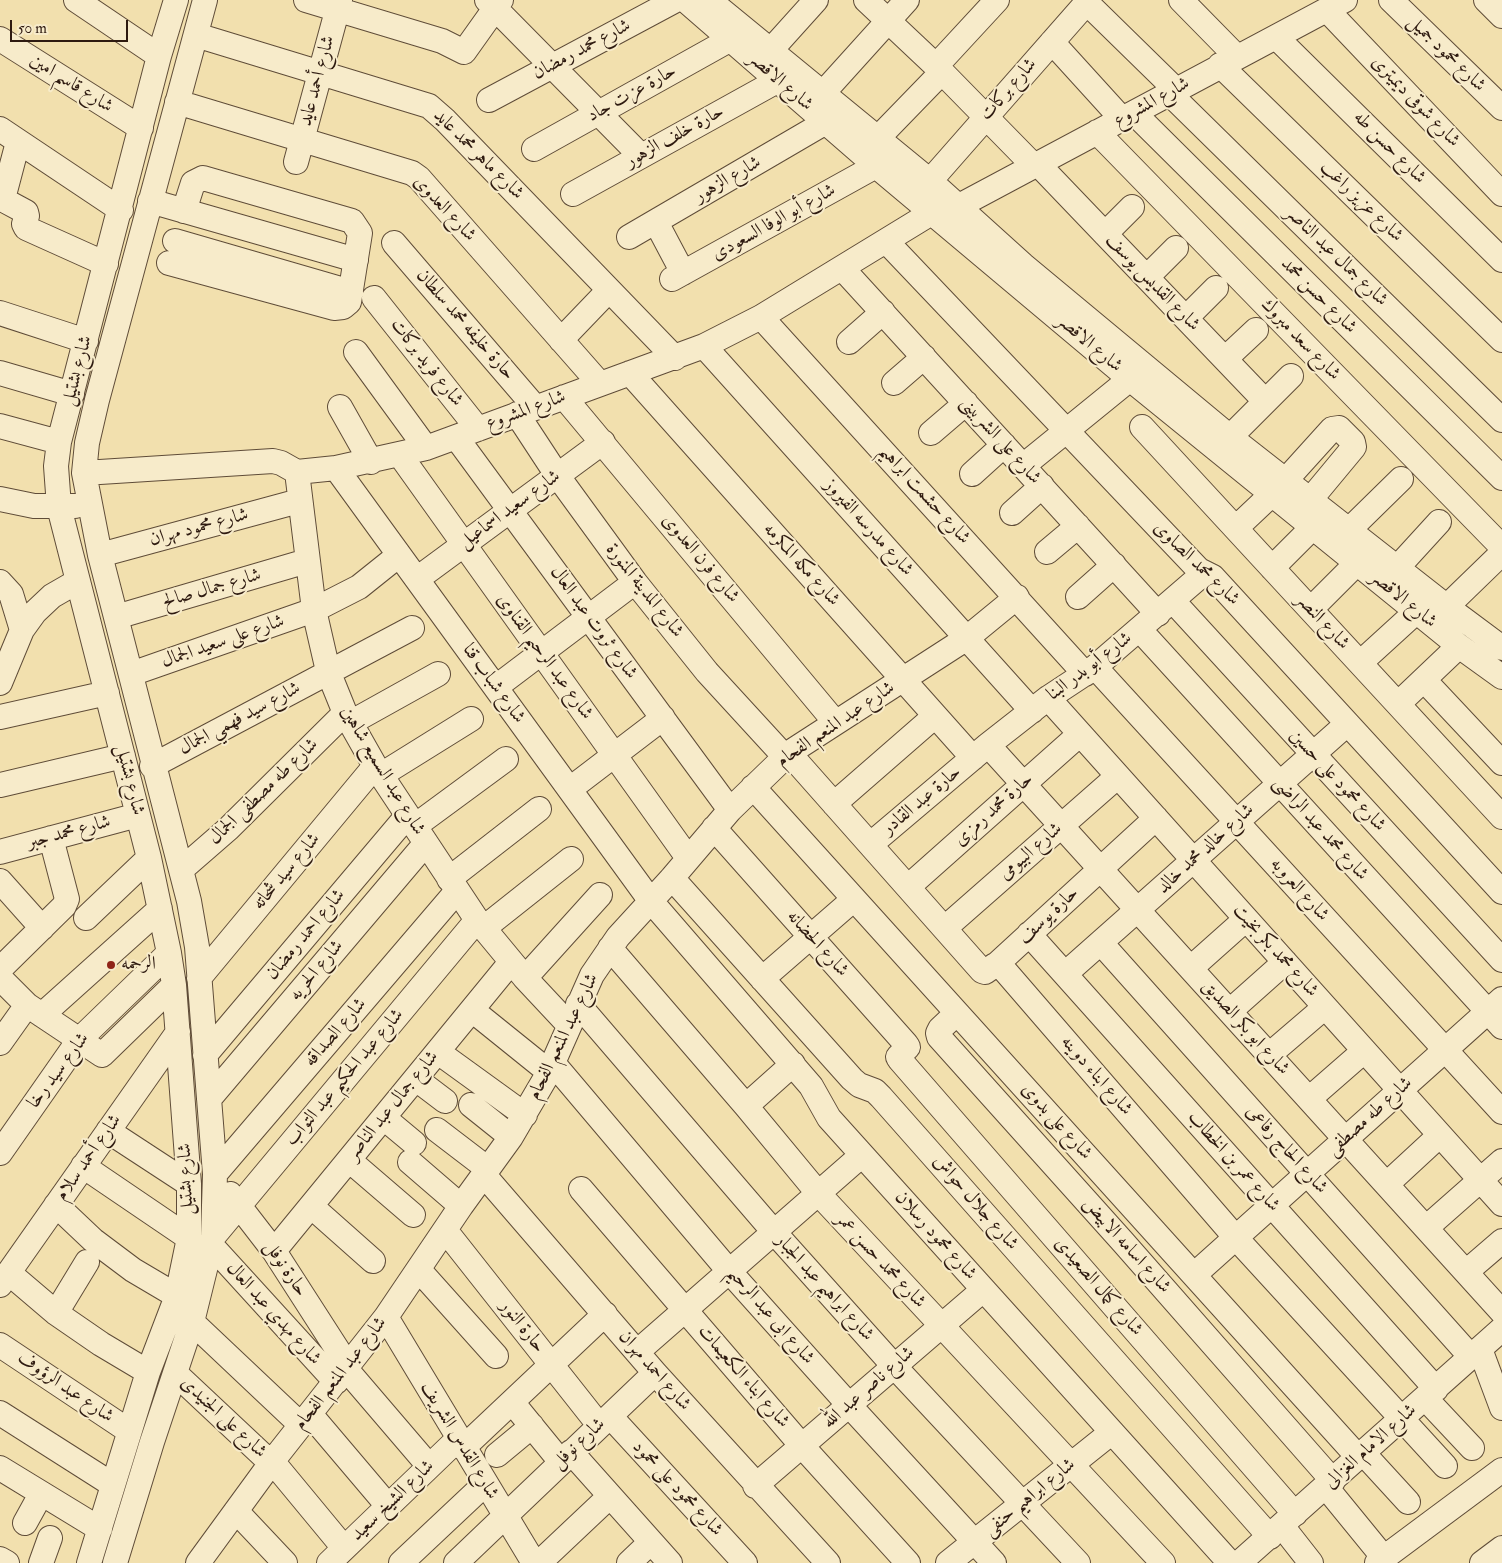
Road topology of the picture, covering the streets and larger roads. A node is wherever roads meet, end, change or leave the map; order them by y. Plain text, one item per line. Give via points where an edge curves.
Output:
1 (76, 0) edge
2 (176, 0) edge
3 (205, 0) edge
4 (306, 0) edge
5 (676, 0) edge
6 (685, 0) edge
7 (709, 0) edge
8 (816, 0) edge
9 (866, 0) edge
10 (907, 0) edge
11 (997, 0) edge
12 (1391, 0) edge
13 (1486, 0) edge
14 (1088, 1) edge
15 (1185, 1) edge
16 (495, 3) edge
17 (338, 5) edge
18 (1336, 5) edge
19 (1502, 16) edge
20 (889, 20) junction
21 (196, 35) junction
22 (1276, 37) junction
23 (0, 39) edge
24 (731, 40) junction
25 (1052, 42) junction
26 (771, 50) junction
27 (159, 56) junction
28 (1228, 61) junction
29 (553, 66) junction
30 (939, 69) junction
31 (320, 72) junction
32 (777, 81) junction
33 (1173, 92) junction
34 (823, 93) junction
35 (489, 100) dead end
36 (177, 102) junction
37 (1502, 108) edge
38 (598, 113) junction
39 (1128, 116) junction
40 (986, 117) junction
41 (826, 122) junction
42 (141, 128) junction
43 (1097, 132) junction
44 (9, 136) edge
45 (878, 138) junction
46 (302, 139) junction
47 (534, 149) dead end
48 (641, 156) junction
49 (296, 162) dead end
50 (1036, 165) junction
51 (876, 166) junction
52 (930, 181) junction
53 (573, 194) dead end
54 (1502, 194) edge
55 (1, 199) edge
56 (150, 201) junction
57 (959, 206) junction
58 (1132, 207) dead end
59 (120, 210) junction
60 (184, 211) junction
61 (933, 212) junction
62 (222, 222) junction
63 (656, 222) junction
64 (1105, 234) junction
65 (629, 237) dead end
66 (175, 240) dead end
67 (886, 241) junction
68 (394, 244) dead end
69 (1176, 248) dead end
70 (356, 260) junction
71 (1502, 260) edge
72 (169, 263) dead end
73 (106, 264) junction
74 (213, 264) junction
75 (842, 268) junction
76 (1147, 277) junction
77 (1216, 288) dead end
78 (609, 290) junction
79 (374, 298) dead end
80 (883, 312) junction
81 (0, 313) edge
82 (761, 317) junction
83 (1186, 318) junction
84 (1256, 330) dead end
85 (86, 340) junction
86 (561, 340) junction
87 (1502, 340) edge
88 (849, 342) dead end
89 (704, 346) junction
90 (356, 352) dead end
91 (924, 357) junction
92 (675, 358) junction
93 (1226, 359) junction
94 (630, 372) junction
95 (0, 373) edge
96 (1291, 376) dead end
97 (1130, 379) junction
98 (894, 383) dead end
99 (600, 384) junction
100 (72, 394) junction
101 (564, 397) junction
102 (1266, 401) junction
103 (966, 403) junction
104 (340, 407) dead end
105 (1167, 408) junction
106 (526, 411) junction
107 (1502, 420) edge
108 (0, 426) edge
109 (1066, 431) junction
110 (467, 433) junction
111 (931, 433) dead end
112 (1230, 436) junction
113 (60, 442) junction
114 (602, 442) junction
115 (1004, 445) junction
116 (426, 448) junction
117 (400, 455) junction
118 (371, 462) junction
119 (1023, 466) junction
120 (336, 468) junction
121 (296, 472) junction
122 (84, 473) junction
123 (972, 474) dead end
124 (557, 476) junction
125 (1502, 478) edge
126 (1401, 479) dead end
127 (1042, 486) junction
128 (1279, 487) junction
129 (0, 499) edge
130 (1310, 500) junction
131 (299, 501) junction
132 (89, 505) junction
133 (59, 508) junction
134 (510, 510) junction
135 (1012, 513) dead end
136 (1439, 522) dead end
137 (1078, 526) junction
138 (1313, 527) junction
139 (1236, 528) junction
140 (1349, 530) junction
141 (463, 544) junction
142 (1502, 548) edge
143 (1047, 552) dead end
144 (1502, 553) edge
145 (100, 555) junction
146 (399, 555) junction
147 (307, 560) junction
148 (1357, 563) junction
149 (1114, 565) junction
150 (1272, 568) junction
151 (1397, 568) junction
152 (1204, 573) junction
153 (417, 579) junction
154 (78, 581) junction
155 (0, 582) edge
156 (635, 582) junction
157 (1017, 597) junction
158 (1078, 597) dead end
159 (1166, 607) junction
160 (1311, 609) junction
161 (314, 610) junction
162 (1432, 614) junction
163 (116, 617) junction
164 (589, 617) junction
165 (412, 628) dead end
166 (22, 630) junction
167 (1140, 630) junction
168 (968, 638) junction
169 (1459, 646) junction
170 (1502, 648) edge
171 (541, 653) junction
172 (1360, 663) junction
173 (3, 669) edge
174 (1090, 671) junction
175 (328, 672) junction
176 (131, 674) junction
177 (438, 674) dead end
178 (1502, 677) edge
179 (904, 680) junction
180 (1424, 680) junction
181 (496, 687) junction
182 (107, 693) junction
183 (1040, 704) junction
184 (1398, 704) junction
185 (935, 716) junction
186 (0, 717) edge
187 (347, 718) junction
188 (663, 718) junction
189 (471, 719) dead end
190 (835, 722) junction
191 (1347, 724) junction
192 (1080, 734) junction
193 (981, 751) junction
194 (1313, 754) junction
195 (614, 755) junction
196 (787, 755) junction
197 (123, 756) junction
198 (506, 759) dead end
199 (1502, 763) edge
200 (152, 766) junction
201 (378, 771) junction
202 (1118, 776) junction
203 (1024, 784) junction
204 (1279, 784) junction
205 (0, 786) edge
206 (753, 787) junction
207 (570, 790) junction
208 (834, 804) junction
209 (540, 809) dead end
210 (730, 810) junction
211 (138, 815) junction
212 (1502, 817) edge
213 (1156, 818) junction
214 (1237, 822) junction
215 (1062, 826) junction
216 (416, 828) junction
217 (714, 828) junction
218 (51, 838) junction
219 (870, 844) junction
220 (0, 852) edge
221 (149, 858) junction
222 (688, 858) junction
223 (572, 859) dead end
224 (1193, 860) junction
225 (182, 868) junction
226 (1101, 868) junction
227 (672, 878) junction
228 (0, 881) edge
229 (453, 885) junction
230 (908, 886) junction
231 (1502, 892) edge
232 (600, 895) dead end
233 (854, 899) junction
234 (650, 900) junction
235 (160, 909) junction
236 (1138, 910) junction
237 (86, 918) dead end
238 (1246, 919) junction
239 (481, 924) junction
240 (42, 928) junction
241 (945, 928) junction
242 (1029, 934) junction
243 (811, 936) junction
244 (1101, 943) junction
245 (610, 948) junction
246 (169, 953) junction
247 (1502, 960) edge
248 (1285, 962) junction
249 (997, 964) junction
250 (1190, 968) junction
251 (0, 969) edge
252 (518, 970) junction
253 (1065, 974) junction
254 (0, 978) edge
255 (200, 978) junction
256 (762, 979) junction
257 (174, 985) junction
258 (1325, 1006) junction
259 (34, 1010) junction
260 (472, 1010) junction
261 (1230, 1011) junction
262 (957, 1013) junction
263 (1497, 1013) edge
264 (574, 1015) junction
265 (178, 1032) junction
266 (79, 1040) junction
267 (0, 1043) edge
268 (1445, 1050) junction
269 (1364, 1051) junction
270 (438, 1052) junction
271 (205, 1055) junction
272 (1269, 1055) junction
273 (900, 1060) joint
274 (793, 1064) junction
275 (551, 1067) junction
276 (416, 1079) junction
277 (1400, 1091) junction
278 (209, 1099) junction
279 (1309, 1099) junction
280 (445, 1101) dead end
281 (471, 1105) dead end
282 (746, 1106) junction
283 (1502, 1112) edge
284 (525, 1115) junction
285 (384, 1118) junction
286 (436, 1130) dead end
287 (108, 1131) junction
288 (1440, 1136) junction
289 (511, 1137) junction
290 (1346, 1139) junction
291 (0, 1153) edge
292 (862, 1155) junction
293 (348, 1160) junction
294 (1502, 1161) edge
295 (83, 1166) junction
296 (486, 1172) junction
297 (1307, 1174) junction
298 (215, 1176) junction
299 (1480, 1180) junction
300 (188, 1184) junction
301 (1386, 1184) junction
302 (581, 1189) dead end
303 (818, 1193) junction
304 (240, 1204) junction
305 (1502, 1204) edge
306 (56, 1205) junction
307 (311, 1206) junction
308 (461, 1206) junction
309 (1272, 1206) junction
310 (413, 1215) dead end
311 (1426, 1228) junction
312 (445, 1230) junction
313 (774, 1232) junction
314 (1236, 1238) junction
315 (204, 1240) junction
316 (1502, 1241) edge
317 (274, 1250) junction
318 (372, 1261) dead end
319 (87, 1262) dead end
320 (419, 1270) junction
321 (729, 1271) junction
322 (1466, 1272) junction
323 (1194, 1275) junction
324 (5, 1279) edge
325 (984, 1290) junction
326 (177, 1296) junction
327 (684, 1310) junction
328 (1502, 1312) edge
329 (56, 1313) junction
330 (605, 1314) junction
331 (386, 1317) junction
332 (192, 1322) junction
333 (941, 1326) junction
334 (1502, 1329) edge
335 (0, 1345) edge
336 (637, 1352) junction
337 (1476, 1353) junction
338 (496, 1356) dead end
339 (552, 1365) junction
340 (894, 1366) junction
341 (148, 1372) junction
342 (344, 1372) junction
343 (175, 1373) junction
344 (655, 1373) junction
345 (1431, 1394) junction
346 (512, 1402) junction
347 (849, 1406) junction
348 (1502, 1408) edge
349 (0, 1413) edge
350 (306, 1419) junction
351 (604, 1420) junction
352 (1402, 1420) junction
353 (532, 1426) junction
354 (129, 1431) junction
355 (1112, 1432) junction
356 (460, 1444) junction
357 (802, 1446) junction
358 (1472, 1448) dead end
359 (497, 1455) dead end
360 (1361, 1456) junction
361 (566, 1457) junction
362 (272, 1462) junction
363 (1072, 1464) junction
364 (430, 1466) junction
365 (1445, 1466) dead end
366 (0, 1468) edge
367 (1502, 1470) edge
368 (485, 1484) junction
369 (1329, 1484) junction
370 (113, 1485) junction
371 (755, 1486) junction
372 (42, 1494) junction
373 (610, 1496) junction
374 (1408, 1502) dead end
375 (1022, 1504) junction
376 (388, 1506) junction
377 (236, 1511) junction
378 (505, 1517) junction
379 (25, 1523) dead end
380 (1282, 1526) junction
381 (100, 1529) junction
382 (50, 1538) dead end
383 (651, 1542) junction
384 (974, 1542) junction
385 (1502, 1548) edge
386 (337, 1556) edge
387 (0, 1559) edge
388 (1381, 1560) edge
389 (200, 1562) edge
390 (1239, 1562) edge
391 (7, 1563) edge
392 (41, 1563) edge
393 (89, 1563) edge
394 (115, 1563) edge
395 (285, 1563) edge
396 (401, 1563) edge
397 (457, 1563) edge
398 (534, 1563) edge
399 (539, 1563) edge
400 (629, 1563) edge
401 (670, 1563) edge
402 (745, 1563) edge
403 (828, 1563) edge
404 (908, 1563) edge
405 (948, 1563) edge
406 (994, 1563) edge
407 (1078, 1563) edge
408 (1163, 1563) edge
409 (1311, 1563) edge
410 (1482, 1563) edge

1 - 27 street
2 - 27 street, شارع بشتيل
3 - 21 street, شارع بشتيل
4 - 17 street
5 - 29 street, شارع محمد رمضان
6 - 24 street, شارع الاقصر
7 - 26 street, شارع الاقصر
8 - 26 street
9 - 20 street, شارع القديس يوسف
10 - 20 street
11 - 30 street
12 - 37 street, شارع محمود جميل
13 - 19 street
14 - 25 street, شارع بركات
14 - 33 street, شارع جمال عبد الناصر
15 - 28 street, شارع عزيز راغب
16 - 17 street via 466,52
16 - 29 street
17 - 31 street, شارع أحمد عايد
18 - 22 street, شارع المشروع
18 - 54 street, شارع شوقى ديميترى
20 - 30 street, شارع القديس يوسف
20 - 34 street
21 - 31 street, شارع ماهر محمد عايد
21 - 36 street, شارع بشتيل
22 - 28 street, شارع المشروع
22 - 71 street, شارع حسن طه
23 - 42 street, شارع قاسم امين
24 - 32 street, شارع الاقصر
24 - 38 street, حارة عزت جاد
25 - 39 street, شارع حسن محمد
25 - 40 street, شارع بركات
26 - 34 street, شارع الاقصر
27 - 42 street, شارع بشتيل
28 - 33 street, شارع المشروع
28 - 87 street, شارع عزيز راغب
29 - 35 street, شارع محمد رمضان
29 - 38 street
30 - 40 street, شارع القديس يوسف
30 - 45 street
31 - 46 street, شارع أحمد عايد
31 - 78 street, شارع ماهر محمد عايد via 419,102 437,112
32 - 41 street, شارع الاقصر
32 - 48 street, حارة خلف الزهور
33 - 39 street, شارع المشروع
33 - 107 street, شارع جمال عبد الناصر
34 - 45 street, شارع الاقصر
36 - 46 street, شارع العدوى
36 - 56 street, شارع بشتيل
38 - 47 street, حارة عزت جاد
38 - 48 street
39 - 43 street, شارع المشروع
39 - 125 street, شارع حسن محمد
40 - 50 street, شارع القديس يوسف
40 - 52 street, شارع بركات
41 - 51 street, شارع الاقصر
41 - 63 street, شارع الزهور
42 - 59 street, شارع بشتيل
43 - 50 street, شارع المشروع
43 - 142 street, شارع سعد مبروك
44 - 55 street
44 - 59 street
45 - 52 street, شارع الاقصر
46 - 49 street, شارع أحمد عايد
46 - 86 street, شارع العدوى via 407,170 419,178
48 - 53 street, حارة خلف الزهور
50 - 57 street, شارع المشروع
50 - 64 street, شارع القديس يوسف
51 - 61 street, شارع الاقصر
51 - 63 street, شارع أبو الوفا السعودى via 677,276
52 - 57 street, شارع الاقصر
55 - 73 street via 26,212 26,228
56 - 60 street
56 - 122 street, شارع بشتيل via 97,400
57 - 112 street, شارع الاقصر via 1023,265
58 - 64 street
59 - 73 street, شارع بشتيل
60 - 62 street
60 - 70 street via 190,187 197,179 203,178 352,221 360,233
61 - 67 street, شارع المشروع
61 - 97 street, شارع الاقصر
62 - 70 street
62 - 74 street
63 - 65 street, شارع الزهور
64 - 76 street, شارع القديس يوسف
66 - 74 street
67 - 75 street, شارع المشروع
67 - 109 street, شارع محمد الصاوى
68 - 106 street, حارة خليفه محمد سلطان
69 - 76 street
70 - 74 street via 349,302 334,308
72 - 74 street
73 - 85 street, شارع بشتيل
75 - 80 street, شارع على الشربينى
75 - 82 street, شارع المشروع
76 - 83 street, شارع القديس يوسف
77 - 83 street
78 - 86 street
78 - 92 street, شارع ماهر محمد عايد
79 - 110 street, شارع فريد بركات
80 - 88 street
80 - 91 street, شارع على الشربينى
81 - 85 street
82 - 89 street, شارع المشروع
82 - 157 street, شارع حشمت ابراهيم
83 - 93 street, شارع القديس يوسف
84 - 93 street
85 - 100 street, شارع بشتيل
86 - 99 street, شارع العدوى
89 - 92 street, شارع المشروع
89 - 168 street, شارع مدرسه الفيروز
90 - 116 street
91 - 98 street
91 - 103 street, شارع على الشربينى
92 - 94 street, شارع المشروع
93 - 102 street, شارع القديس يوسف
94 - 99 street, شارع المشروع
94 - 179 street, شارع مكه المكرمه
95 - 100 street
96 - 102 street
97 - 105 street, شارع الاقصر
97 - 109 street
99 - 101 street, شارع المشروع
100 - 113 street, شارع بشتيل
101 - 106 street, شارع المشروع
101 - 114 street, شارع فرن العدوى
102 - 112 street
103 - 111 street
103 - 115 street, شارع على الشربينى
104 - 118 street
105 - 128 street, شارع الاقصر
105 - 139 street, شارع النصر via 1134,434
106 - 110 street, شارع المشروع
106 - 124 street, شارع المدينة المنورة
108 - 113 street
109 - 119 street
109 - 152 street, شارع محمد الصاوى
110 - 116 street, شارع المشروع
110 - 134 street, شارع ثروت عبد العال
112 - 128 street, شارع الاقصر
113 - 133 street, شارع بشتيل via 56,466
114 - 124 street, شارع سعيد اسماعيل
114 - 190 street, شارع فرن العدوى
115 - 119 street, شارع على الشربينى
115 - 123 street
116 - 117 street, شارع المشروع
117 - 118 street, شارع المشروع
117 - 141 street, شارع عبد الرحيم القناوى
118 - 120 street, شارع المشروع
119 - 127 street, شارع على الشربينى
120 - 121 street, شارع المشروع
120 - 146 street, شارع شباب قنا
121 - 122 street via 273,461
121 - 131 street, شارع عبد السميع شاهين
122 - 132 street, شارع بشتيل
124 - 134 street, شارع سعيد اسماعيل
124 - 156 street, شارع المدينة المنورة
126 - 140 street
127 - 135 street
127 - 137 street, شارع على الشربينى
128 - 130 street, شارع الاقصر
128 - 130 street via 1332,429 1339,428 1354,447
128 - 138 street, شارع الاقصر
128 - 139 street
129 - 133 street
130 - 140 street, شارع الاقصر
131 - 145 street, شارع محمود مهران
131 - 147 street, شارع عبد السميع شاهين
132 - 133 street
132 - 145 street, شارع بشتيل
133 - 154 street, شارع بشتيل
134 - 141 street, شارع سعيد اسماعيل
134 - 164 street, شارع ثروت عبد العال
136 - 151 street
137 - 143 street
137 - 149 street, شارع على الشربينى
138 - 148 street, شارع الاقصر
138 - 150 street
139 - 150 street, شارع النصر
140 - 151 street, شارع الاقصر
141 - 153 street, شارع سعيد اسماعيل
141 - 171 street, شارع عبد الرحيم القناوى
144 - 162 street
145 - 163 street, شارع بشتيل
146 - 153 street, شارع شباب قنا
146 - 161 street, شارع على سعيد الجمال via 359,586
147 - 161 street, شارع عبد السميع شاهين
147 - 163 street, شارع جمال صالح
148 - 160 street
148 - 162 street, شارع الاقصر
149 - 158 street
149 - 159 street, شارع على الشربينى
150 - 160 street, شارع النصر
151 - 162 street, شارع الاقصر
152 - 159 street, شارع أبو بدر البنا
152 - 191 street, شارع محمد الصاوى via 1213,577
153 - 181 street, شارع شباب قنا
154 - 166 street via 52,596
154 - 182 street, شارع بشتيل
155 - 166 street via 11,594
156 - 164 street
156 - 196 street, شارع المدينة المنورة via 707,672
157 - 168 street, شارع عبد المنعم الفحام
157 - 174 street, شارع حشمت ابراهيم
159 - 167 street, شارع أبو بدر البنا
159 - 194 street, شارع محمود على حسين
160 - 172 street, شارع النصر
161 - 175 street, شارع عبد السميع شاهين
161 - 176 street, شارع على سعيد الجمال
162 - 169 street, شارع الاقصر
162 - 170 street, شارع الاقصر
162 - 172 street
163 - 176 street, شارع بشتيل
164 - 171 street
164 - 188 street, شارع ثروت عبد العال
165 - 175 street, شارع سيد فهمي الجمال
166 - 173 street
167 - 174 street, شارع أبو بدر البنا
167 - 204 street, شارع محمد عبد الراضى
168 - 179 street, شارع عبد المنعم الفحام
168 - 183 street, شارع مدرسه الفيروز
169 - 178 street, شارع الاقصر
169 - 180 street
171 - 181 street
171 - 195 street, شارع عبد الرحيم القناوى
172 - 184 street, شارع النصر
174 - 183 street, شارع أبو بدر البنا
174 - 214 street, شارع العروبه
175 - 187 street, شارع عبد السميع شاهين
175 - 200 street, شارع سيد فهمي الجمال
176 - 200 street, شارع بشتيل
177 - 187 street, شارع طه مصطفى الجمال
179 - 185 street, شارع مكه المكرمه
179 - 190 street, شارع عبد المنعم الفحام
180 - 184 street
180 - 199 street
181 - 207 street, شارع شباب قنا
182 - 186 street
182 - 197 street, شارع بشتيل
183 - 192 street, شارع محمد بكر بخيت
183 - 193 street, شارع أبو بدر البنا
184 - 212 street, شارع النصر
185 - 193 street, شارع مكه المكرمه
185 - 208 street
187 - 201 street, شارع عبد السميع شاهين
187 - 225 street, شارع طه مصطفى الجمال
188 - 195 street
188 - 210 street, شارع ثروت عبد العال
189 - 201 street, شارع سيد شحاته
190 - 196 street, شارع عبد المنعم الفحام
191 - 194 street, شارع خالد محمد خالد
191 - 231 street, شارع محمد الصاوى
192 - 202 street, شارع محمد بكر بخيت
192 - 203 street, حارة محمد رمزى
193 - 203 street, شارع ابو بكر الصديق
193 - 219 street, حارة عبد القادر
194 - 204 street, شارع خالد محمد خالد
194 - 247 street, شارع محمود على حسين
195 - 207 street
195 - 222 street, شارع عبد الرحيم القناوى
196 - 206 street, شارع عبد المنعم الفحام
196 - 208 street
197 - 205 street
197 - 211 street, شارع بشتيل
198 - 216 street
200 - 225 street, شارع بشتيل
201 - 216 street, شارع عبد السميع شاهين
201 - 255 street, شارع سيد شحاته
202 - 213 street, شارع محمد بكر بخيت
202 - 215 street, شارع البيومى
203 - 215 street, شارع ابو بكر الصديق
203 - 230 street, حارة محمد رمزى
204 - 214 street, شارع خالد محمد خالد
204 - 263 street, شارع محمد عبد الراضى
206 - 210 street, شارع عبد المنعم الفحام
206 - 233 street, شارع على بدوى
207 - 234 street, شارع شباب قنا
208 - 219 street
209 - 229 street, شارع الصداقه
210 - 217 street, شارع عبد المنعم الفحام
211 - 218 street, شارع محمد جبر
211 - 221 street, شارع بشتيل
213 - 224 street, شارع محمد بكر بخيت
213 - 226 street, حارة يوسف
214 - 224 street, شارع خالد محمد خالد
214 - 268 street, شارع العروبه
215 - 226 street, شارع ابو بكر الصديق
215 - 241 street, شارع البيومى
216 - 229 street, شارع عبد السميع شاهين
216 - 271 street, شارع احمد رمضان
216 - 278 street, شارع الحريه
217 - 222 street, شارع عبد المنعم الفحام
217 - 243 street, شارع الحضانه
218 - 220 street, شارع محمد جبر
218 - 240 street via 67,899
219 - 230 street
221 - 235 street, شارع بشتيل
221 - 237 street
222 - 227 street, شارع عبد المنعم الفحام
223 - 239 street, شارع عبد الحكيم عبد التواب
224 - 236 street, شارع خالد محمد خالد
224 - 238 street, شارع محمد بكر بخيت
225 - 255 street, شارع بشتيل
226 - 236 street, شارع ابو بكر الصديق
226 - 242 street, حارة يوسف
227 - 234 street, شارع عبد المنعم الفحام
227 - 256 street, شارع جلال حواش
228 - 240 street
229 - 239 street, شارع عبد السميع شاهين
229 - 298 street, شارع الصداقه
230 - 241 street
232 - 252 street, شارع جمال عبد الناصر
233 - 243 street
233 - 262 street, شارع على بدوى
234 - 245 street, شارع عبد المنعم الفحام
234 - 274 street, شارع محمود رسلان
235 - 246 street, شارع بشتيل
235 - 259 street
236 - 244 street, شارع خالد محمد خالد
236 - 250 street, شارع ابو بكر الصديق
238 - 248 street, شارع محمد بكر بخيت
238 - 250 street
239 - 252 street, شارع عبد السميع شاهين
239 - 304 street, شارع عبد الحكيم عبد التواب
240 - 251 street
241 - 249 street via 982,971
242 - 249 street, حارة يوسف
242 - 253 street, شارع عمر بن الخطاب
243 - 256 street
243 - 273 street, شارع الحضانه via 906,1044 908,1047 898,1057
244 - 253 street, شارع خالد محمد خالد
244 - 297 street, شارع الحاج رفاعى
245 - 264 street, شارع عبد المنعم الفحام via 592,975
245 - 282 street, شارع محمد حسن عمر
246 - 257 street, شارع بشتيل
246 - 266 street, شارع سيد رخا
248 - 258 street, شارع محمد بكر بخيت
248 - 261 street
249 - 314 street, شارع ابناء دوينه
250 - 261 street, شارع ابو بكر الصديق
252 - 260 street, شارع جمال عبد الناصر
252 - 264 street, شارع عبد السميع شاهين
253 - 309 street, شارع عمر بن الخطاب
254 - 259 street
255 - 271 street, شارع بشتيل
256 - 380 street, شارع جلال حواش via 852,1079 881,1097
257 - 265 street, شارع بشتيل
257 - 266 street via 104,1055
258 - 269 street, شارع محمد بكر بخيت
258 - 272 street
259 - 266 street
259 - 267 street
260 - 270 street, شارع جمال عبد الناصر
260 - 275 street, شارع ابى عبد الرحيم
261 - 272 street, شارع ابو بكر الصديق
262 - 323 street, شارع على بدوى
262 - 369 street, شارع اسامه الابيض via 940,1029 939,1037 1123,1242
263 - 268 street, شارع طه مصطفى
264 - 275 street, شارع عبد المنعم الفحام
264 - 313 street, شارع ابراهيم عبد الجبار
265 - 287 street, شارع أحمد سلام
265 - 300 street, شارع بشتيل
266 - 291 street, شارع سيد رخا
268 - 277 street, شارع طه مصطفى
268 - 283 street, شارع العروبه
269 - 277 street, شارع محمد بكر بخيت
269 - 279 street
270 - 276 street, شارع جمال عبد الناصر
270 - 284 street
271 - 278 street, شارع بشتيل
272 - 279 street, شارع ابو بكر الصديق
273 - 380 street, شارع كمال الصعيدى
274 - 282 street
274 - 292 street, شارع محمود رسلان via 817,1093 829,1118
275 - 284 street, شارع عبد المنعم الفحام
275 - 321 street, شارع ابى عبد الرحيم
276 - 280 street
276 - 285 street, شارع جمال عبد الناصر
277 - 288 street, شارع محمد بكر بخيت
277 - 290 street, شارع طه مصطفى
278 - 298 street, شارع بشتيل
279 - 290 street, شارع ابو بكر الصديق
281 - 289 street
282 - 303 street, شارع محمد حسن عمر
284 - 289 street, شارع عبد المنعم الفحام
285 - 293 street, شارع جمال عبد الناصر
285 - 308 street
286 - 296 street, شارع احمد مهران
287 - 295 street, شارع أحمد سلام
287 - 300 street
288 - 299 street, شارع محمد بكر بخيت
288 - 301 street
289 - 296 street, شارع عبد المنعم الفحام
290 - 297 street, شارع طه مصطفى
290 - 301 street, شارع ابو بكر الصديق
292 - 303 street
292 - 325 street, شارع محمود رسلان
293 - 307 street, شارع جمال عبد الناصر
293 - 310 street
294 - 299 street
295 - 306 street, شارع أحمد سلام
295 - 315 street, شارع مهدي عبد العال
296 - 308 street, شارع عبد المنعم الفحام
296 - 330 street, شارع احمد مهران
297 - 309 street, شارع طه مصطفى
297 - 337 street, شارع الحاج رفاعى
298 - 304 street, حارة نوفل
298 - 315 street, شارع بشتيل
299 - 305 street, شارع محمد بكر بخيت
299 - 311 street
300 - 315 street, شارع بشتيل
301 - 311 street, شارع ابو بكر الصديق
302 - 327 street, شارع ابناء الكعيمات
303 - 313 street
303 - 333 street, شارع محمد حسن عمر
304 - 315 street, شارع عبد الحكيم عبد التواب
304 - 317 street, حارة نوفل
306 - 324 street, شارع أحمد سلام
306 - 326 street via 113,1255
307 - 317 street, شارع جمال عبد الناصر
307 - 318 street
308 - 312 street, شارع عبد المنعم الفحام
309 - 314 street, شارع طه مصطفى
309 - 345 street, شارع عمر بن الخطاب
311 - 322 street, شارع ابو بكر الصديق
312 - 320 street, شارع عبد المنعم الفحام
312 - 339 street, حارة النور
313 - 321 street
313 - 340 street, شارع ابراهيم عبد الجبار
314 - 323 street, شارع طه مصطفى
314 - 352 street, شارع ابناء دوينه
315 - 326 street, شارع بشتيل
315 - 332 street, شارع بشتيل
315 - 342 street, شارع مهدي عبد العال
316 - 322 street
317 - 342 street, حارة نوفل
319 - 329 street
320 - 331 street, شارع عبد المنعم الفحام
320 - 338 street
321 - 327 street
321 - 347 street, شارع ابى عبد الرحيم
322 - 328 street, شارع ابو بكر الصديق
323 - 360 street, شارع على بدوى
324 - 329 street
325 - 333 street, شارع ناصر عبد الله
325 - 355 street, شارع محمود رسلان
326 - 341 street, شارع بشتيل
327 - 336 street
327 - 357 street, شارع ابناء الكعيمات
329 - 341 street
330 - 336 street, شارع احمد مهران
330 - 339 street, شارع الشيخ سعيد
331 - 342 street, شارع عبد المنعم الفحام
331 - 356 street, شارع القدس الشريف
332 - 343 street, شارع بشتيل
332 - 350 street
333 - 340 street, شارع ناصر عبد الله
333 - 363 street, شارع محمد حسن عمر
334 - 337 street, شارع الامام الغزالى
335 - 354 street, شارع عبد الرؤوف
336 - 344 street, شارع احمد مهران
337 - 345 street, شارع الامام الغزالى
337 - 348 street
339 - 346 street, شارع الشيخ سعيد
339 - 351 street, حارة النور
340 - 347 street, شارع ناصر عبد الله
340 - 375 street, شارع ابراهيم عبد الجبار
341 - 354 street, شارع بشتيل
342 - 350 street, شارع عبد المنعم الفحام
342 - 364 street
343 - 362 street, شارع على الجنيدى
343 - 394 street, شارع بشتيل
344 - 351 street, شارع نوفل
344 - 371 street, شارع احمد مهران
345 - 352 street, شارع الامام الغزالى
345 - 358 street, شارع عمر بن الخطاب
346 - 353 street
346 - 356 street, شارع الشيخ سعيد
347 - 357 street, شارع ناصر عبد الله
347 - 384 street, شارع ابى عبد الرحيم
349 - 370 street
350 - 362 street, شارع عبد المنعم الفحام
350 - 376 street
351 - 361 street, شارع نوفل
351 - 402 street, شارع محمود على محمود
352 - 360 street, شارع الامام الغزالى
352 - 365 street, شارع ابناء دوينه
353 - 359 street
353 - 361 street
354 - 370 street, شارع بشتيل
355 - 363 street, شارع ابراهيم حنفى
355 - 390 street, شارع محمود رسلان
356 - 364 street, شارع الشيخ سعيد
356 - 368 street, شارع القدس الشريف
357 - 371 street, شارع ناصر عبد الله
357 - 404 street, شارع ابناء الكعيمات
360 - 369 street, شارع الامام الغزالى
360 - 374 street, شارع على بدوى
361 - 373 street
361 - 378 street, شارع نوفل
362 - 377 street, شارع عبد المنعم الفحام
362 - 386 street, شارع على الجنيدى
363 - 375 street, شارع ابراهيم حنفى
363 - 408 street, شارع محمد حسن عمر
364 - 376 street, شارع الشيخ سعيد
366 - 372 street
367 - 388 street
368 - 378 street, شارع القدس الشريف
368 - 396 street
369 - 380 street, شارع الامام الغزالى
369 - 388 street, شارع اسامه الابيض
370 - 381 street, شارع بشتيل
371 - 403 street, شارع احمد مهران
372 - 379 street
372 - 381 street
373 - 383 street
373 - 399 street
375 - 384 street, شارع ابراهيم حنفى
375 - 407 street, شارع ابراهيم عبد الجبار
376 - 386 street, شارع الشيخ سعيد
377 - 389 street, شارع عبد المنعم الفحام
377 - 395 street
378 - 397 street, شارع نوفل
378 - 398 street, شارع القدس الشريف
380 - 390 street, شارع الامام الغزالى
380 - 409 street
381 - 393 street, شارع بشتيل
382 - 392 street
383 - 400 street
383 - 401 street
384 - 405 street, شارع ابراهيم حنفى
384 - 406 street, شارع ابى عبد الرحيم
385 - 410 street
387 - 391 street

